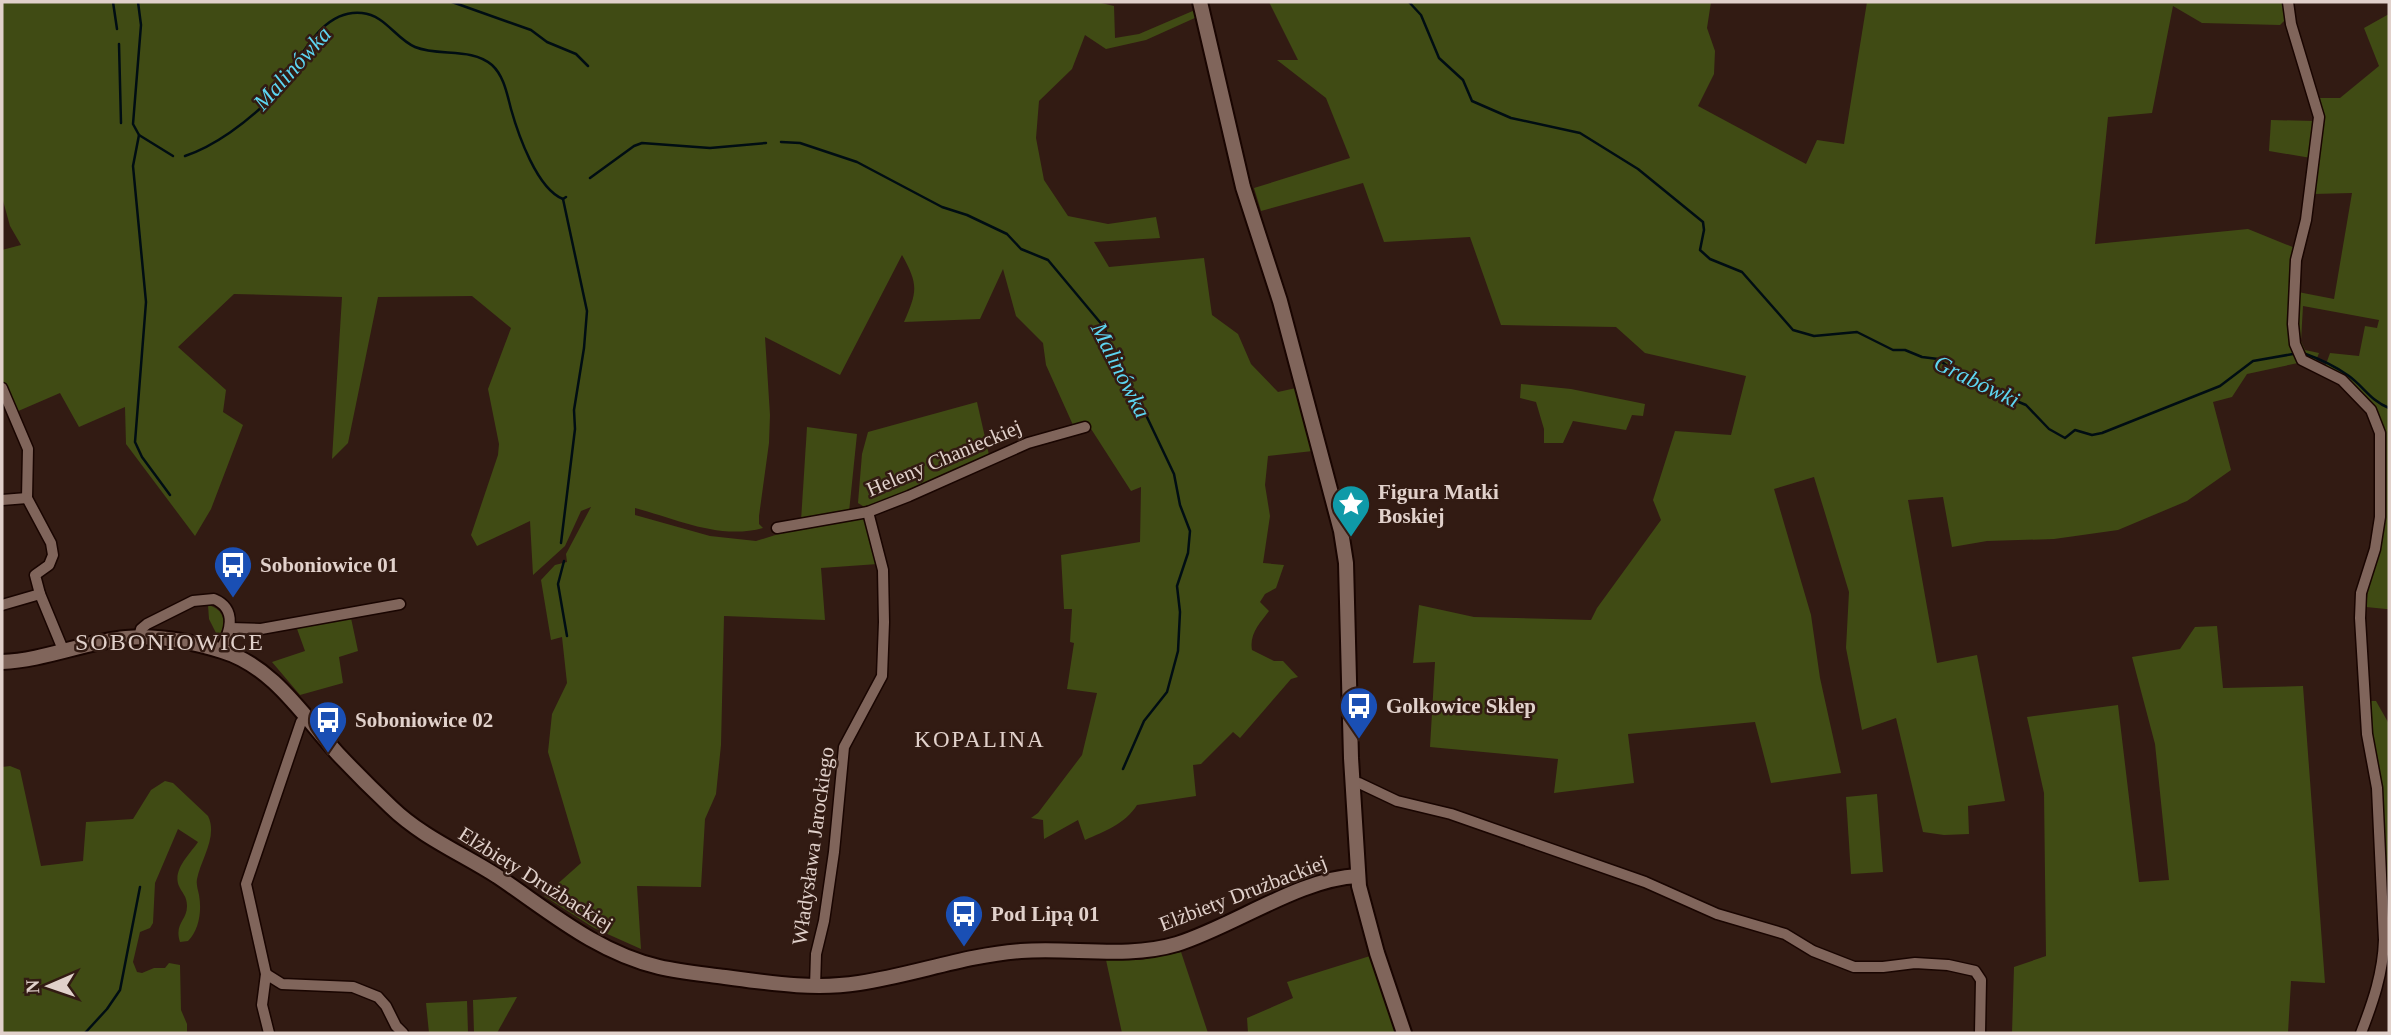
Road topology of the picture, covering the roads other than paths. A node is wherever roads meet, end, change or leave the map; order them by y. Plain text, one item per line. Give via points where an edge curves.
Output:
1 (1200, 2) edge
2 (2288, 2) edge
3 (2, 388) edge
4 (1085, 427) dead end
5 (27, 498) junction
6 (2, 500) edge
7 (868, 512) junction
8 (777, 528) dead end
9 (40, 594) junction
10 (400, 604) dead end
11 (2, 605) edge
12 (230, 628) junction
13 (139, 638) junction
14 (220, 651) junction
15 (64, 652) junction
16 (2, 662) edge
17 (306, 717) junction
18 (1352, 783) junction
19 (1358, 876) junction
20 (266, 974) junction
21 (815, 986) junction
22 (269, 1033) edge
23 (403, 1033) edge
24 (1404, 1033) edge
25 (1980, 1033) edge
26 (2361, 1033) edge

1 - 18 street via 1243,187 1280,301 1341,531 1346,563
2 - 26 street via 2319,117 2306,220 2296,260 2295,344 2302,360 2342,380 2371,410 2380,433 2380,517 2361,593 2360,618 2367,734 2377,788 2383,959
3 - 5 street via 28,449
4 - 7 street, Heleny Chanieckiej via 1028,443
5 - 6 street
5 - 9 street via 53,555 49,565 34,575
7 - 8 street, Heleny Chanieckiej
7 - 21 street, Władysława Jarockiego via 883,570 882,676 844,747
9 - 11 street
9 - 15 street
10 - 12 street via 261,629
12 - 13 street via 227,609 215,599 202,599 147,624
12 - 14 street
13 - 14 street, Elżbiety Drużbackiej
13 - 15 street, Elżbiety Drużbackiej
14 - 17 street, Elżbiety Drużbackiej via 268,678
15 - 16 street, Elżbiety Drużbackiej
17 - 20 street via 246,884
17 - 21 street, Elżbiety Drużbackiej via 411,825 607,949 679,971
18 - 19 street
18 - 25 street via 1645,882 1717,914 1785,934 1854,967 1915,963 1975,971 1981,980
19 - 21 street, Elżbiety Drużbackiej via 1330,879 1164,947 1008,953 861,983
19 - 24 street via 1361,899
20 - 22 street via 262,1005
20 - 23 street via 282,984 353,987 378,997

